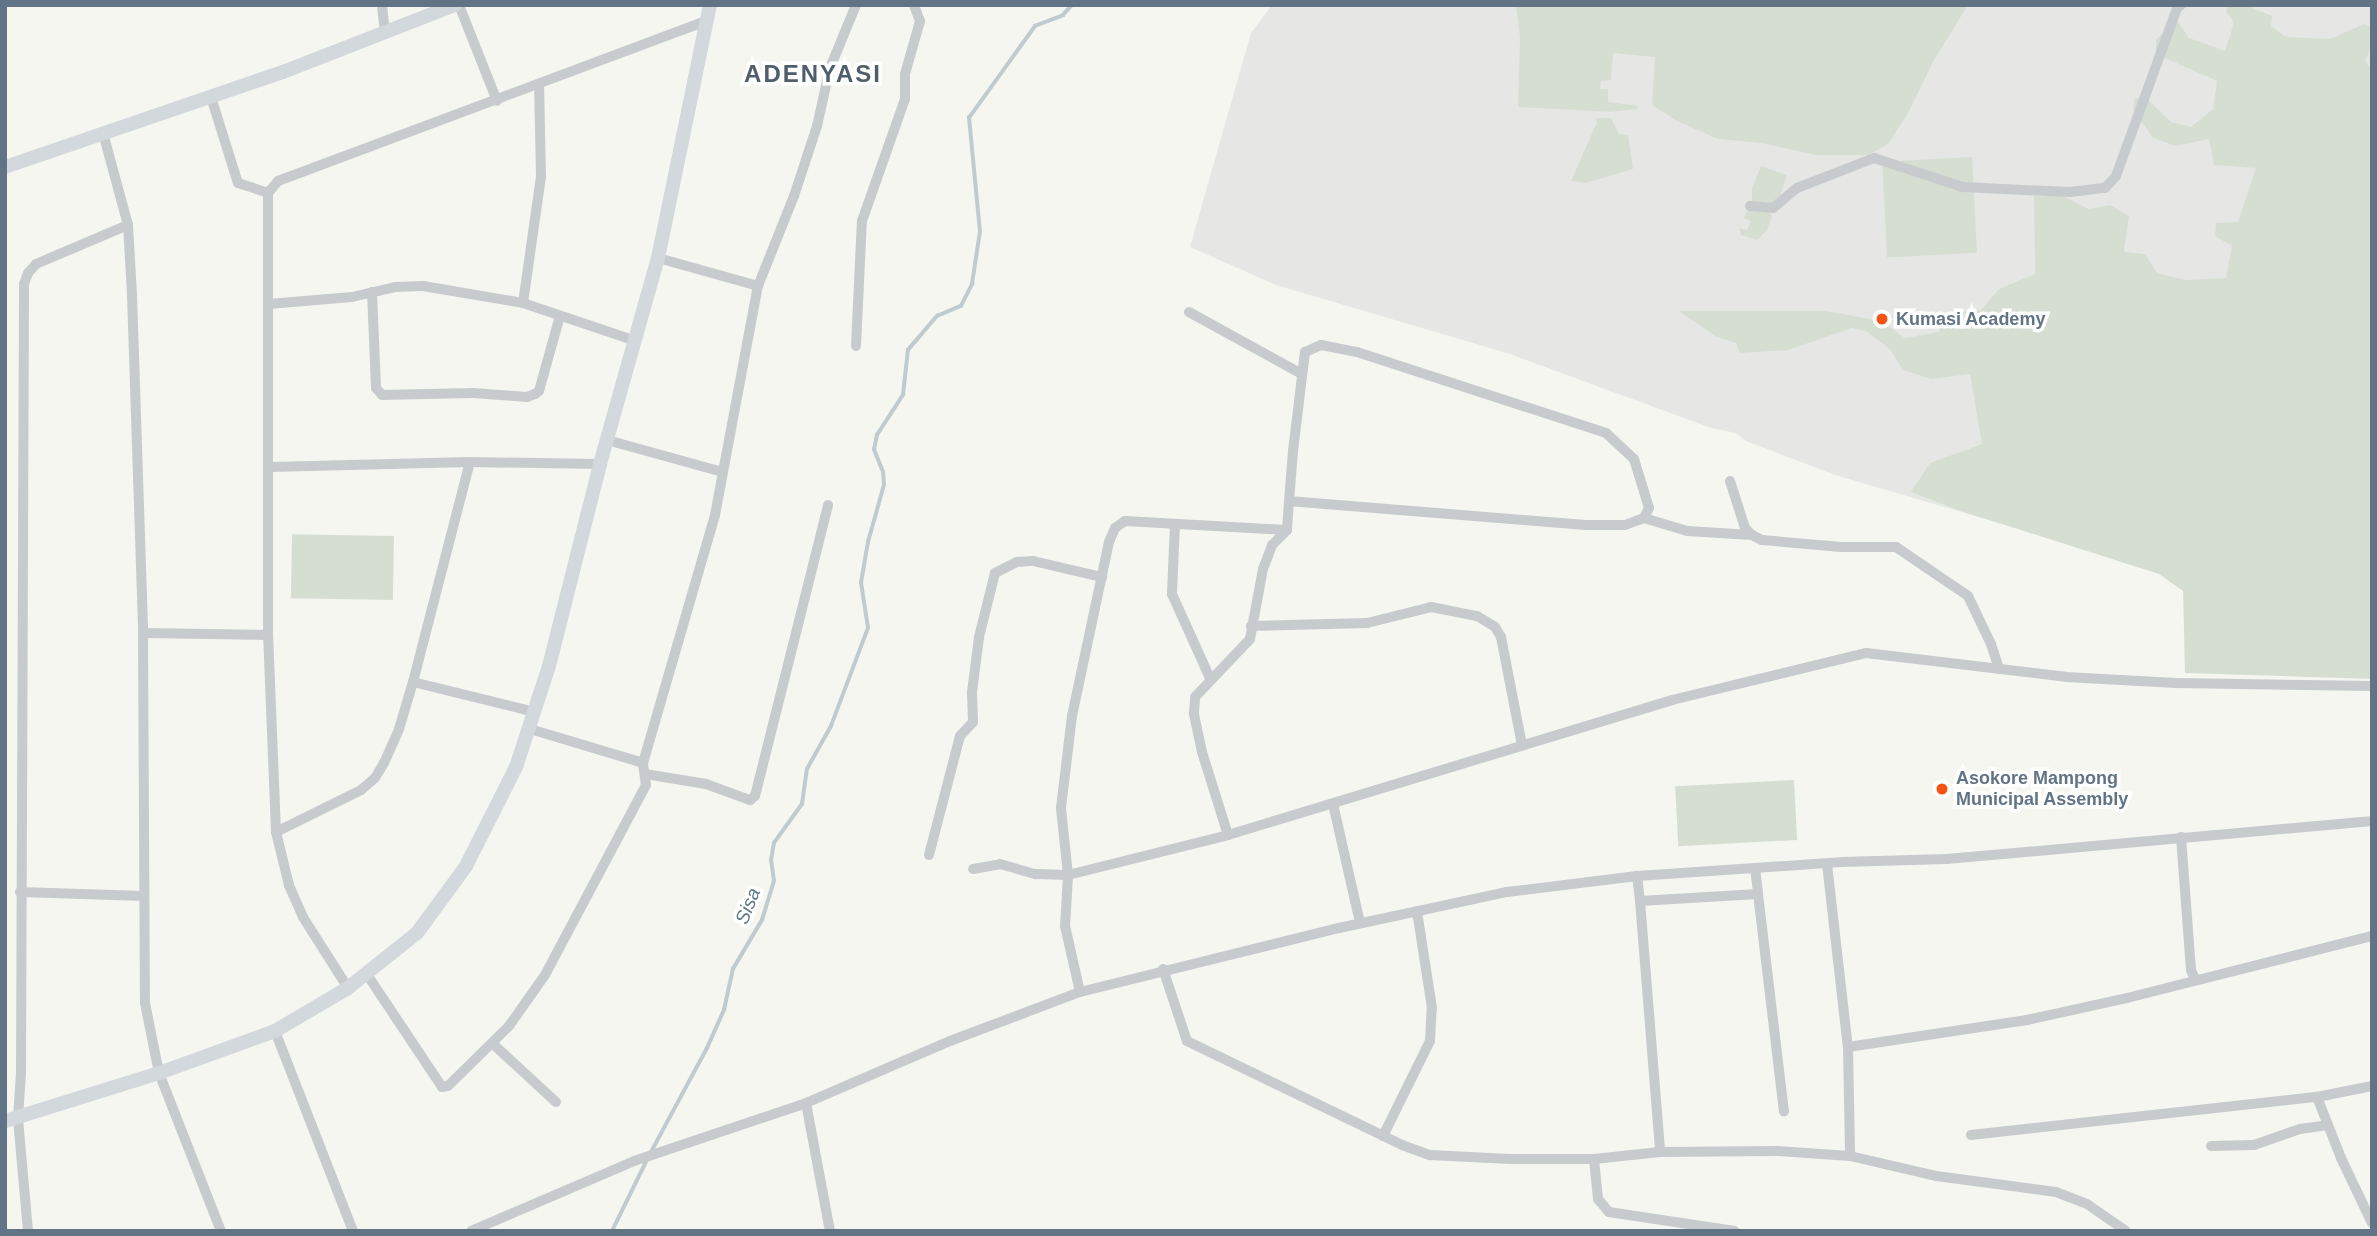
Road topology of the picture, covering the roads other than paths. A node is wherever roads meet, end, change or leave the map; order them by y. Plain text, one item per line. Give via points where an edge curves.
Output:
1 (382, 5) edge
2 (457, 5) edge
3 (710, 5) edge
4 (856, 5) edge
5 (914, 5) edge
6 (2181, 5) edge
7 (708, 20) junction
8 (385, 33) junction
9 (539, 85) junction
10 (211, 97) junction
11 (497, 101) junction
12 (103, 133) junction
13 (5, 167) edge
14 (268, 193) junction
15 (1750, 205) dead end
16 (128, 225) junction
17 (658, 258) junction
18 (758, 286) junction
19 (372, 292) junction
20 (269, 303) junction
21 (523, 303) junction
22 (1189, 312) dead end
23 (560, 316) junction
24 (633, 340) junction
25 (856, 346) dead end
26 (1302, 374) junction
27 (607, 440) junction
28 (470, 462) junction
29 (600, 464) junction
30 (270, 467) junction
31 (722, 472) junction
32 (1730, 481) dead end
33 (1289, 502) junction
34 (828, 505) dead end
35 (1644, 518) junction
36 (1175, 524) junction
37 (1287, 530) junction
38 (1752, 535) junction
39 (1102, 577) junction
40 (1251, 626) junction
41 (143, 633) junction
42 (268, 635) junction
43 (1999, 669) junction
44 (1210, 677) junction
45 (413, 682) junction
46 (2372, 686) edge
47 (535, 712) junction
48 (530, 729) junction
49 (1522, 745) junction
50 (643, 763) junction
51 (645, 774) junction
52 (1333, 804) junction
53 (2372, 821) edge
54 (276, 832) junction
55 (1228, 835) junction
56 (2182, 837) junction
57 (929, 855) dead end
58 (1827, 864) junction
59 (1755, 868) junction
60 (973, 869) dead end
61 (1068, 875) junction
62 (1637, 876) junction
63 (20, 892) junction
64 (1758, 894) junction
65 (144, 896) junction
66 (1640, 901) junction
67 (1417, 911) junction
68 (1360, 923) junction
69 (2372, 936) edge
70 (1163, 969) junction
71 (366, 973) junction
72 (2195, 979) junction
73 (348, 988) junction
74 (1080, 992) junction
75 (275, 1031) junction
76 (492, 1043) junction
77 (1849, 1047) junction
78 (159, 1073) junction
79 (2372, 1086) edge
80 (2317, 1097) junction
81 (556, 1102) dead end
82 (806, 1103) junction
83 (1784, 1111) dead end
84 (12, 1120) edge
85 (2328, 1125) junction
86 (1971, 1135) dead end
87 (1383, 1136) junction
88 (2211, 1146) dead end
89 (1660, 1152) junction
90 (1850, 1156) junction
91 (1594, 1159) junction
92 (2372, 1223) edge
93 (28, 1231) edge
94 (221, 1231) edge
95 (353, 1231) edge
96 (471, 1231) edge
97 (830, 1231) edge
98 (1735, 1231) edge
99 (2126, 1231) edge

1 - 8 street
2 - 8 street
2 - 11 street
3 - 7 street
4 - 18 street via 830,68 794,196
5 - 25 street via 920,21 905,74 905,99 862,221
6 - 15 street via 2116,176 2105,188 2070,192 1962,187 1874,158 1797,188 1773,208
7 - 9 street
7 - 17 street
8 - 10 street
9 - 11 street
9 - 21 street via 541,177
10 - 12 street
10 - 14 street via 238,183
11 - 14 street via 278,181
12 - 13 street
12 - 16 street
14 - 20 street
16 - 41 street
16 - 63 street via 36,264 24,284
17 - 18 street
17 - 24 street
18 - 31 street
19 - 20 street
19 - 21 street via 423,286
19 - 23 street via 376,388 382,395 535,394
20 - 30 street
21 - 23 street
22 - 26 street
23 - 24 street
24 - 27 street
26 - 33 street
26 - 35 street via 1305,352 1321,345 1333,347 1606,433 1634,459 1649,508
27 - 29 street
27 - 31 street
28 - 29 street
28 - 30 street
28 - 45 street
29 - 47 street
30 - 42 street
31 - 50 street via 715,515
32 - 38 street via 1745,528
33 - 35 street via 1586,525 1625,525
33 - 37 street
34 - 51 street via 755,796 750,800 706,784
35 - 38 street via 1699,533
36 - 37 street
36 - 39 street via 1125,521 1115,528
36 - 44 street via 1172,594
37 - 40 street via 1272,544
38 - 43 street via 1762,540 1842,547 1896,547 1968,596
39 - 57 street via 1033,561 1017,562 995,573 979,637 972,722 960,736
39 - 61 street via 1072,716 1061,808
40 - 44 street via 1250,639 1233,660
40 - 49 street via 1367,622 1431,607 1477,617 1495,627 1501,637
41 - 42 street
41 - 65 street
42 - 54 street
43 - 46 street via 2153,682
43 - 49 street via 1866,653 1672,700
44 - 55 street via 1195,697 1194,713
45 - 47 street
45 - 54 street via 399,729 375,778 361,790
47 - 48 street
48 - 50 street
48 - 71 street via 466,866 417,933
49 - 52 street
50 - 51 street
51 - 76 street via 646,785 545,975
52 - 55 street
52 - 68 street
53 - 56 street
54 - 73 street via 289,885 303,917
55 - 61 street
56 - 58 street via 1947,859
56 - 72 street
58 - 59 street
58 - 77 street
59 - 62 street
59 - 64 street
60 - 61 street via 1000,864 1036,874
61 - 74 street via 1065,926
62 - 66 street
62 - 67 street via 1507,892
63 - 65 street
63 - 84 street via 21,1073
64 - 66 street
64 - 83 street
65 - 78 street via 145,1003
66 - 89 street
67 - 68 street
67 - 87 street via 1432,1008 1430,1041
68 - 70 street
69 - 72 street
70 - 74 street
70 - 87 street via 1187,1041
71 - 73 street
71 - 76 street via 442,1087
72 - 77 street via 2027,1020
73 - 75 street
74 - 82 street
75 - 78 street
75 - 95 street
76 - 81 street
77 - 90 street
78 - 84 street
78 - 94 street
79 - 80 street
80 - 85 street
80 - 86 street
82 - 96 street via 634,1161
82 - 97 street
84 - 93 street
85 - 88 street via 2254,1145
85 - 92 street
87 - 91 street via 1430,1155
89 - 90 street
89 - 91 street
90 - 99 street via 1936,1176 2056,1192 2081,1200
91 - 98 street via 1598,1199 1609,1212

